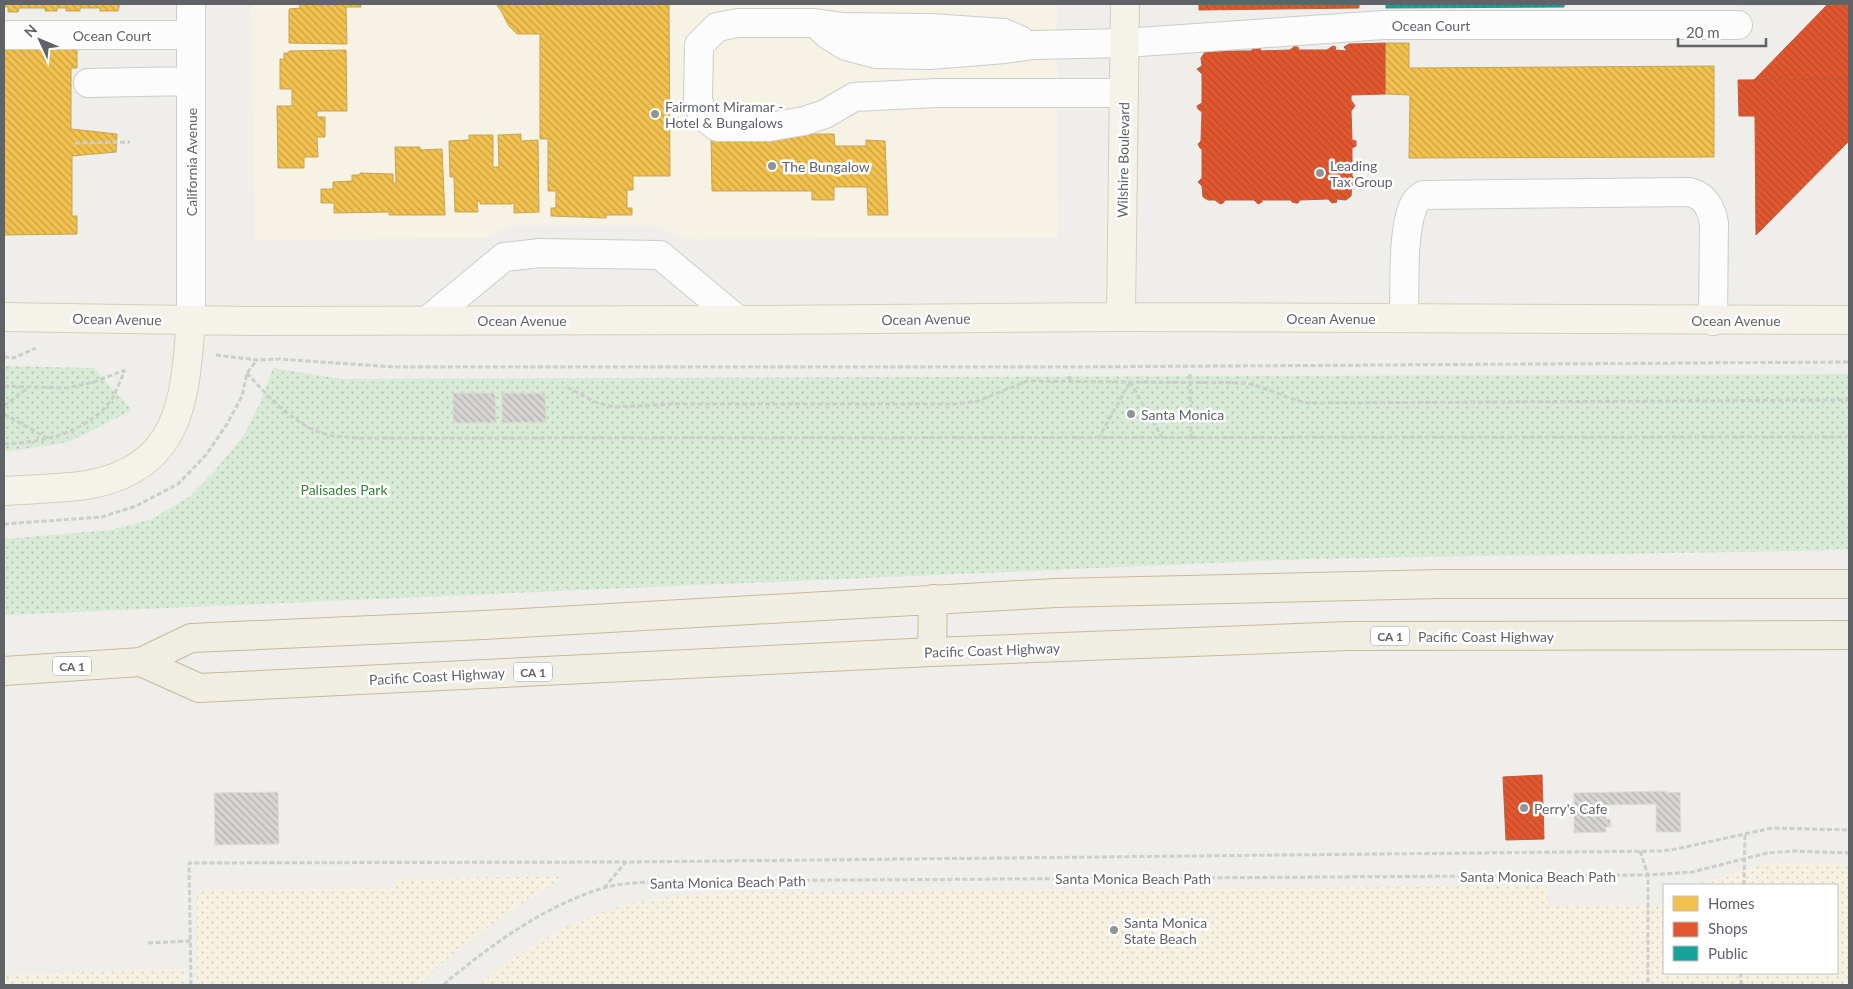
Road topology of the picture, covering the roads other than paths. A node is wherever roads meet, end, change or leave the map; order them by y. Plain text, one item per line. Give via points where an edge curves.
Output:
1 (191, 4) edge
2 (1125, 4) edge
3 (930, 16) edge
4 (815, 23) junction
5 (1738, 24) dead end
6 (191, 34) junction
7 (4, 35) edge
8 (1125, 43) junction
9 (1032, 45) junction
10 (933, 54) junction
11 (191, 80) junction
12 (88, 83) dead end
13 (937, 93) junction
14 (1124, 93) junction
15 (1121, 317) junction
16 (4, 318) edge
17 (1404, 318) junction
18 (192, 320) junction
19 (428, 320) junction
20 (738, 320) junction
21 (1849, 320) edge
22 (1713, 321) junction
23 (4, 491) edge
24 (1849, 584) edge
25 (933, 599) junction
26 (1849, 635) edge
27 (932, 652) junction
28 (141, 662) junction
29 (4, 671) edge

1 - 6 street, California Avenue
2 - 8 main road, Wilshire Boulevard
3 - 4 street via 842,27
3 - 9 street via 1004,33
3 - 10 street
4 - 10 street, Ocean Court via 846,46 876,54
4 - 13 street via 738,23 717,27 699,45 698,100 702,115 717,127 769,127 825,114 854,97
5 - 8 street, Ocean Court via 1384,25
6 - 7 street, Ocean Court
6 - 11 street, California Avenue
8 - 9 street, Ocean Court
8 - 14 main road, Wilshire Boulevard
9 - 10 street, Ocean Court
10 - 13 street
11 - 12 street
11 - 18 street, California Avenue
13 - 14 street
14 - 15 main road, Wilshire Boulevard
15 - 17 main road, Ocean Avenue
15 - 20 main road, Ocean Avenue
16 - 18 main road, Ocean Avenue
17 - 22 main road, Ocean Avenue
17 - 22 street via 1408,224 1412,207 1423,196 1690,192 1706,200 1714,223
18 - 19 main road, Ocean Avenue
18 - 23 main road via 178,411 172,427 153,455 137,467 106,480 85,485
19 - 20 main road, Ocean Avenue
19 - 20 street via 504,258 540,253 660,255
21 - 22 main road, Ocean Avenue
24 - 25 highway, Pacific Coast Highway / CA 1 via 1430,584
25 - 27 highway
25 - 28 highway, Pacific Coast Highway / CA 1 via 192,638
26 - 27 highway, Pacific Coast Highway / CA 1 via 1349,636
27 - 28 highway, Pacific Coast Highway / CA 1 via 198,688
28 - 29 highway, Pacific Coast Highway / CA 1

